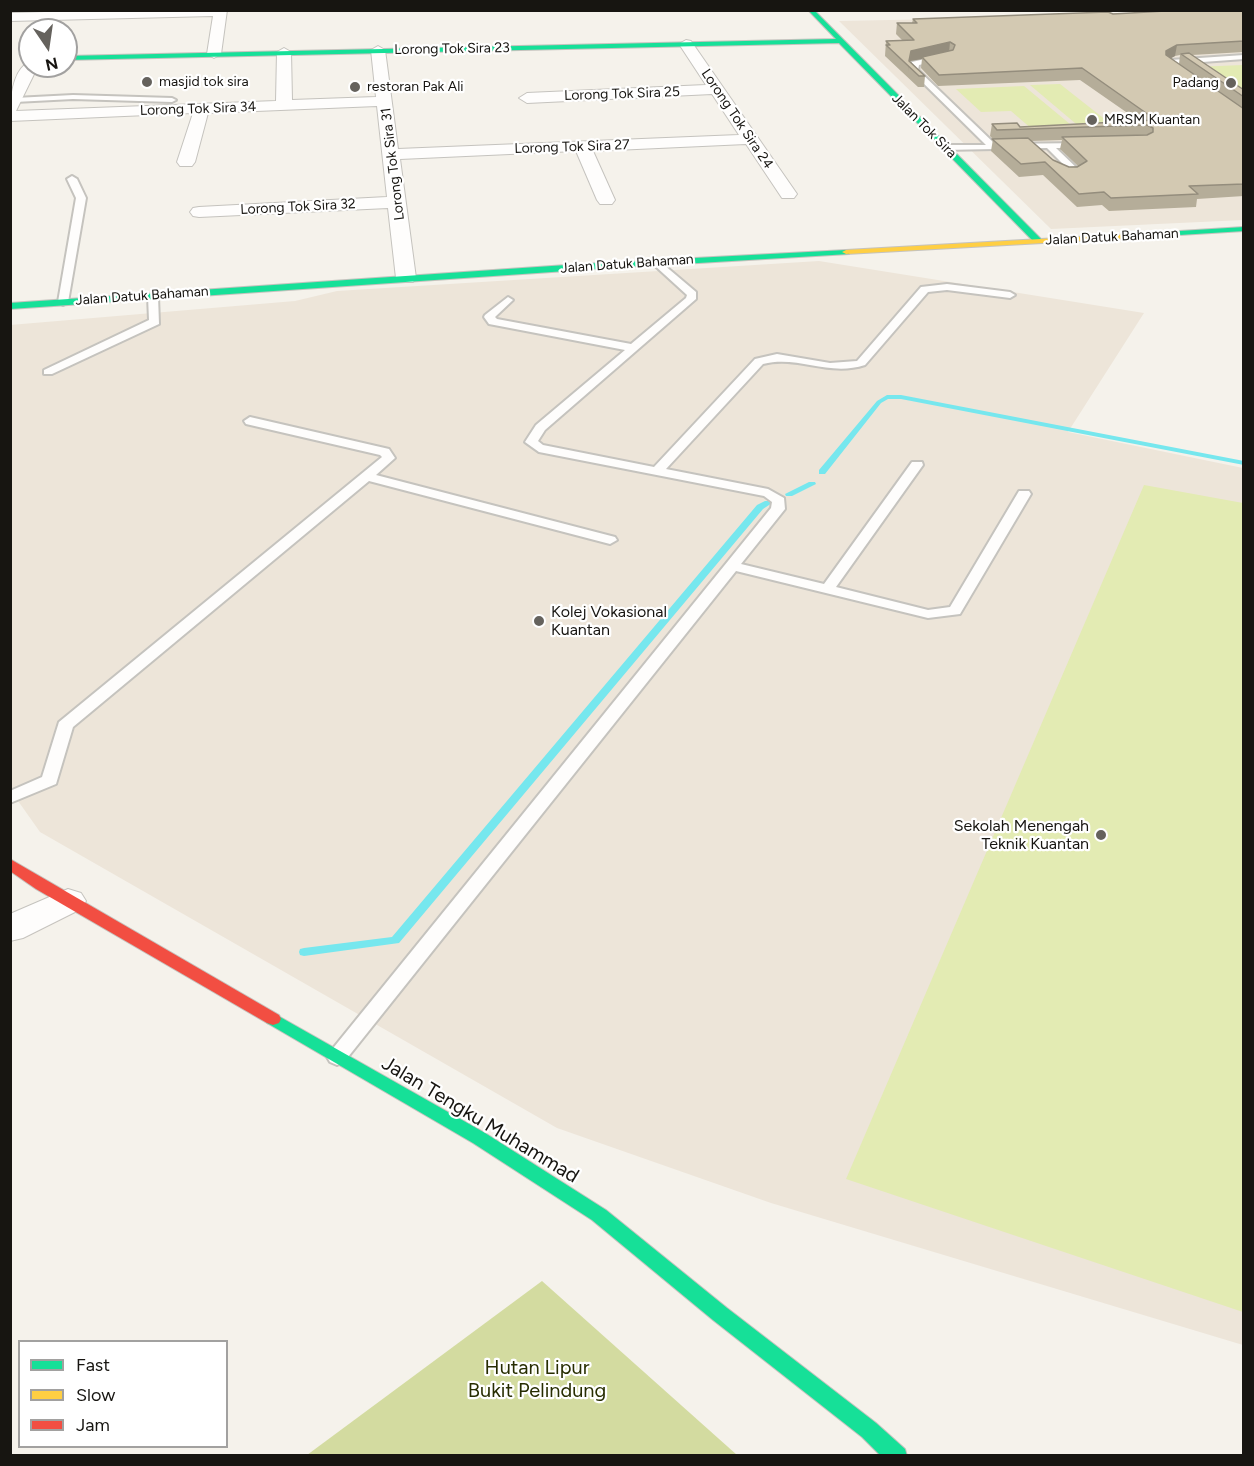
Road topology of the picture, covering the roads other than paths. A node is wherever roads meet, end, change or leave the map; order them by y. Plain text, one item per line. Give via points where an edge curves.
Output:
1 (810, 10) edge
2 (220, 11) edge
3 (73, 13) edge
4 (10, 17) edge
5 (839, 41) junction
6 (686, 44) junction
7 (378, 50) junction
8 (284, 52) junction
9 (214, 54) junction
10 (948, 57) edge
11 (1244, 57) edge
12 (78, 58) edge
13 (21, 78) edge
14 (1190, 80) edge
15 (717, 89) junction
16 (527, 98) dead end
17 (172, 100) dead end
18 (386, 101) junction
19 (13, 104) edge
20 (284, 105) junction
21 (202, 108) junction
22 (10, 116) edge
23 (751, 140) junction
24 (1099, 144) edge
25 (991, 146) junction
26 (1030, 146) junction
27 (1049, 146) junction
28 (583, 147) junction
29 (946, 148) junction
30 (393, 154) junction
31 (1041, 158) edge
32 (186, 162) dead end
33 (1053, 168) edge
34 (72, 179) dead end
35 (788, 194) dead end
36 (606, 201) dead end
37 (397, 202) junction
38 (199, 212) dead end
39 (1244, 229) edge
40 (1038, 240) junction
41 (657, 262) junction
42 (406, 278) junction
43 (1010, 295) dead end
44 (153, 296) junction
45 (508, 300) dead end
46 (63, 302) junction
47 (10, 306) edge
48 (633, 348) junction
49 (48, 372) dead end
50 (250, 421) dead end
51 (917, 465) dead end
52 (657, 471) junction
53 (368, 477) junction
54 (1024, 494) dead end
55 (610, 540) dead end
56 (732, 566) junction
57 (827, 590) junction
58 (10, 798) edge
59 (10, 864) edge
60 (68, 901) junction
61 (10, 929) edge
62 (337, 1057) junction
63 (897, 1455) edge

1 - 5 street, Jalan Tok Sira
2 - 3 street
2 - 9 street
3 - 4 street
5 - 6 street, Lorong Tok Sira 23
5 - 29 street, Jalan Tok Sira
6 - 7 street, Lorong Tok Sira 23
6 - 15 street, Lorong Tok Sira 24
7 - 8 street, Lorong Tok Sira 23
7 - 18 street, Lorong Tok Sira 31
8 - 9 street, Lorong Tok Sira 23
8 - 20 street
9 - 12 street, Lorong Tok Sira 23
10 - 25 lane via 915,64 914,70
11 - 14 lane via 1170,62
13 - 19 street
15 - 16 street, Lorong Tok Sira 25
15 - 23 street, Lorong Tok Sira 24
17 - 19 lane via 111,97
18 - 20 street, Lorong Tok Sira 34
18 - 30 street, Lorong Tok Sira 31
20 - 21 street, Lorong Tok Sira 34
21 - 22 street, Lorong Tok Sira 34
21 - 32 street
23 - 28 street, Lorong Tok Sira 27
23 - 35 street, Lorong Tok Sira 24
24 - 27 lane
25 - 26 lane
25 - 29 lane
26 - 27 lane
26 - 31 lane
27 - 33 lane via 1078,174 1065,175
28 - 30 street, Lorong Tok Sira 27
28 - 36 street
29 - 40 street, Jalan Tok Sira
30 - 37 street, Lorong Tok Sira 31
34 - 46 lane via 81,198
37 - 38 street, Lorong Tok Sira 32
37 - 42 street, Lorong Tok Sira 31
39 - 40 street, Jalan Datuk Bahaman
40 - 41 street, Jalan Datuk Bahaman
41 - 42 street, Jalan Datuk Bahaman
41 - 48 lane via 692,294 691,299
42 - 44 street, Jalan Datuk Bahaman
43 - 52 lane via 947,287 925,289 855,366 777,357 759,361
44 - 46 street, Jalan Datuk Bahaman
44 - 49 lane via 155,322
45 - 48 lane via 489,317 493,322
46 - 47 street, Jalan Datuk Bahaman
48 - 52 lane via 540,428 531,442 539,448
50 - 53 lane via 384,452 388,458
51 - 57 lane
52 - 56 lane via 768,494 779,501 778,509
53 - 55 lane
53 - 58 lane via 65,725 50,780
54 - 57 lane via 955,611 928,614
56 - 57 lane
56 - 62 lane
59 - 60 street, Jalan Tengku Muhammad
60 - 61 street
60 - 62 street, Jalan Tengku Muhammad
62 - 63 street, Jalan Tengku Muhammad via 479,1138 599,1215

